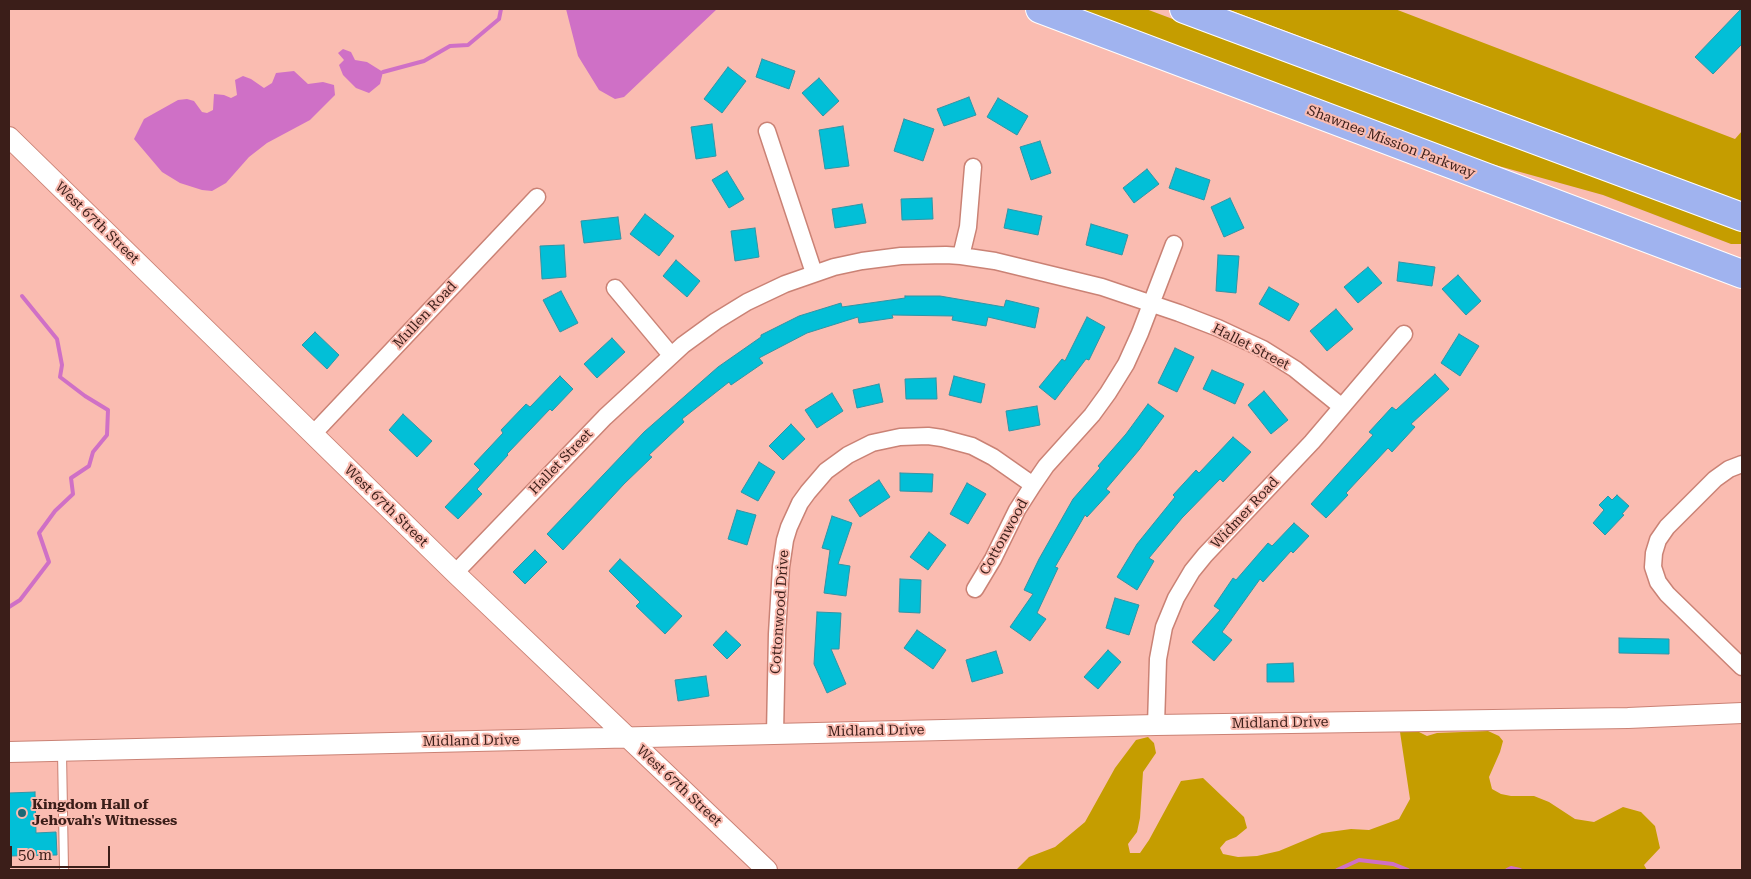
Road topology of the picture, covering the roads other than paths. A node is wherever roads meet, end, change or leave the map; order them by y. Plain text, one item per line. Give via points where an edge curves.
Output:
1 (1040, 9) edge
2 (1184, 9) edge
3 (767, 131) dead end
4 (9, 138) edge
5 (974, 166) dead end
6 (537, 197) dead end
7 (1555, 204) junction
8 (1742, 217) edge
9 (1174, 244) dead end
10 (962, 256) junction
11 (1742, 256) edge
12 (814, 273) junction
13 (1742, 274) edge
14 (615, 288) dead end
15 (1151, 303) junction
16 (1404, 334) dead end
17 (671, 355) junction
18 (1342, 407) junction
19 (313, 434) junction
20 (1742, 464) edge
21 (1033, 485) junction
22 (455, 573) junction
23 (975, 589) dead end
24 (1742, 667) edge
25 (1742, 713) edge
26 (1156, 725) junction
27 (775, 734) junction
28 (628, 738) junction
29 (62, 750) junction
30 (9, 752) edge
31 (64, 870) edge
32 (767, 870) edge

1 - 7 highway, Shawnee Mission Parkway
2 - 8 highway
3 - 12 street
4 - 19 street, West 67th Street
5 - 10 street
6 - 19 street, Mullen Road
7 - 11 highway via 1674,234
7 - 13 highway, Shawnee Mission Parkway
9 - 15 street
10 - 12 street, Hallet Street via 901,256 862,261
10 - 15 street, Hallet Street via 1044,272
12 - 17 street, Hallet Street via 747,302
14 - 17 street
15 - 18 street, Hallet Street via 1263,349 1295,369
15 - 21 street via 1126,364 1108,393
16 - 18 street, Widmer Road
17 - 22 street, Hallet Street via 605,417
18 - 26 street, Widmer Road via 1205,555 1176,598 1164,627 1158,658
19 - 22 street, West 67th Street
20 - 24 street via 1715,479 1667,527 1658,540 1654,567 1658,582 1668,594
21 - 23 street, Cottonwood
21 - 27 street, Cottonwood Drive via 972,446 928,436 872,443 826,471 800,503 785,540 777,634
22 - 28 street, West 67th Street
25 - 26 street, Midland Drive via 1628,718
26 - 27 street, Midland Drive
27 - 28 street, Midland Drive
28 - 29 street, Midland Drive
28 - 32 street, West 67th Street
29 - 30 street, Midland Drive
29 - 31 lane

